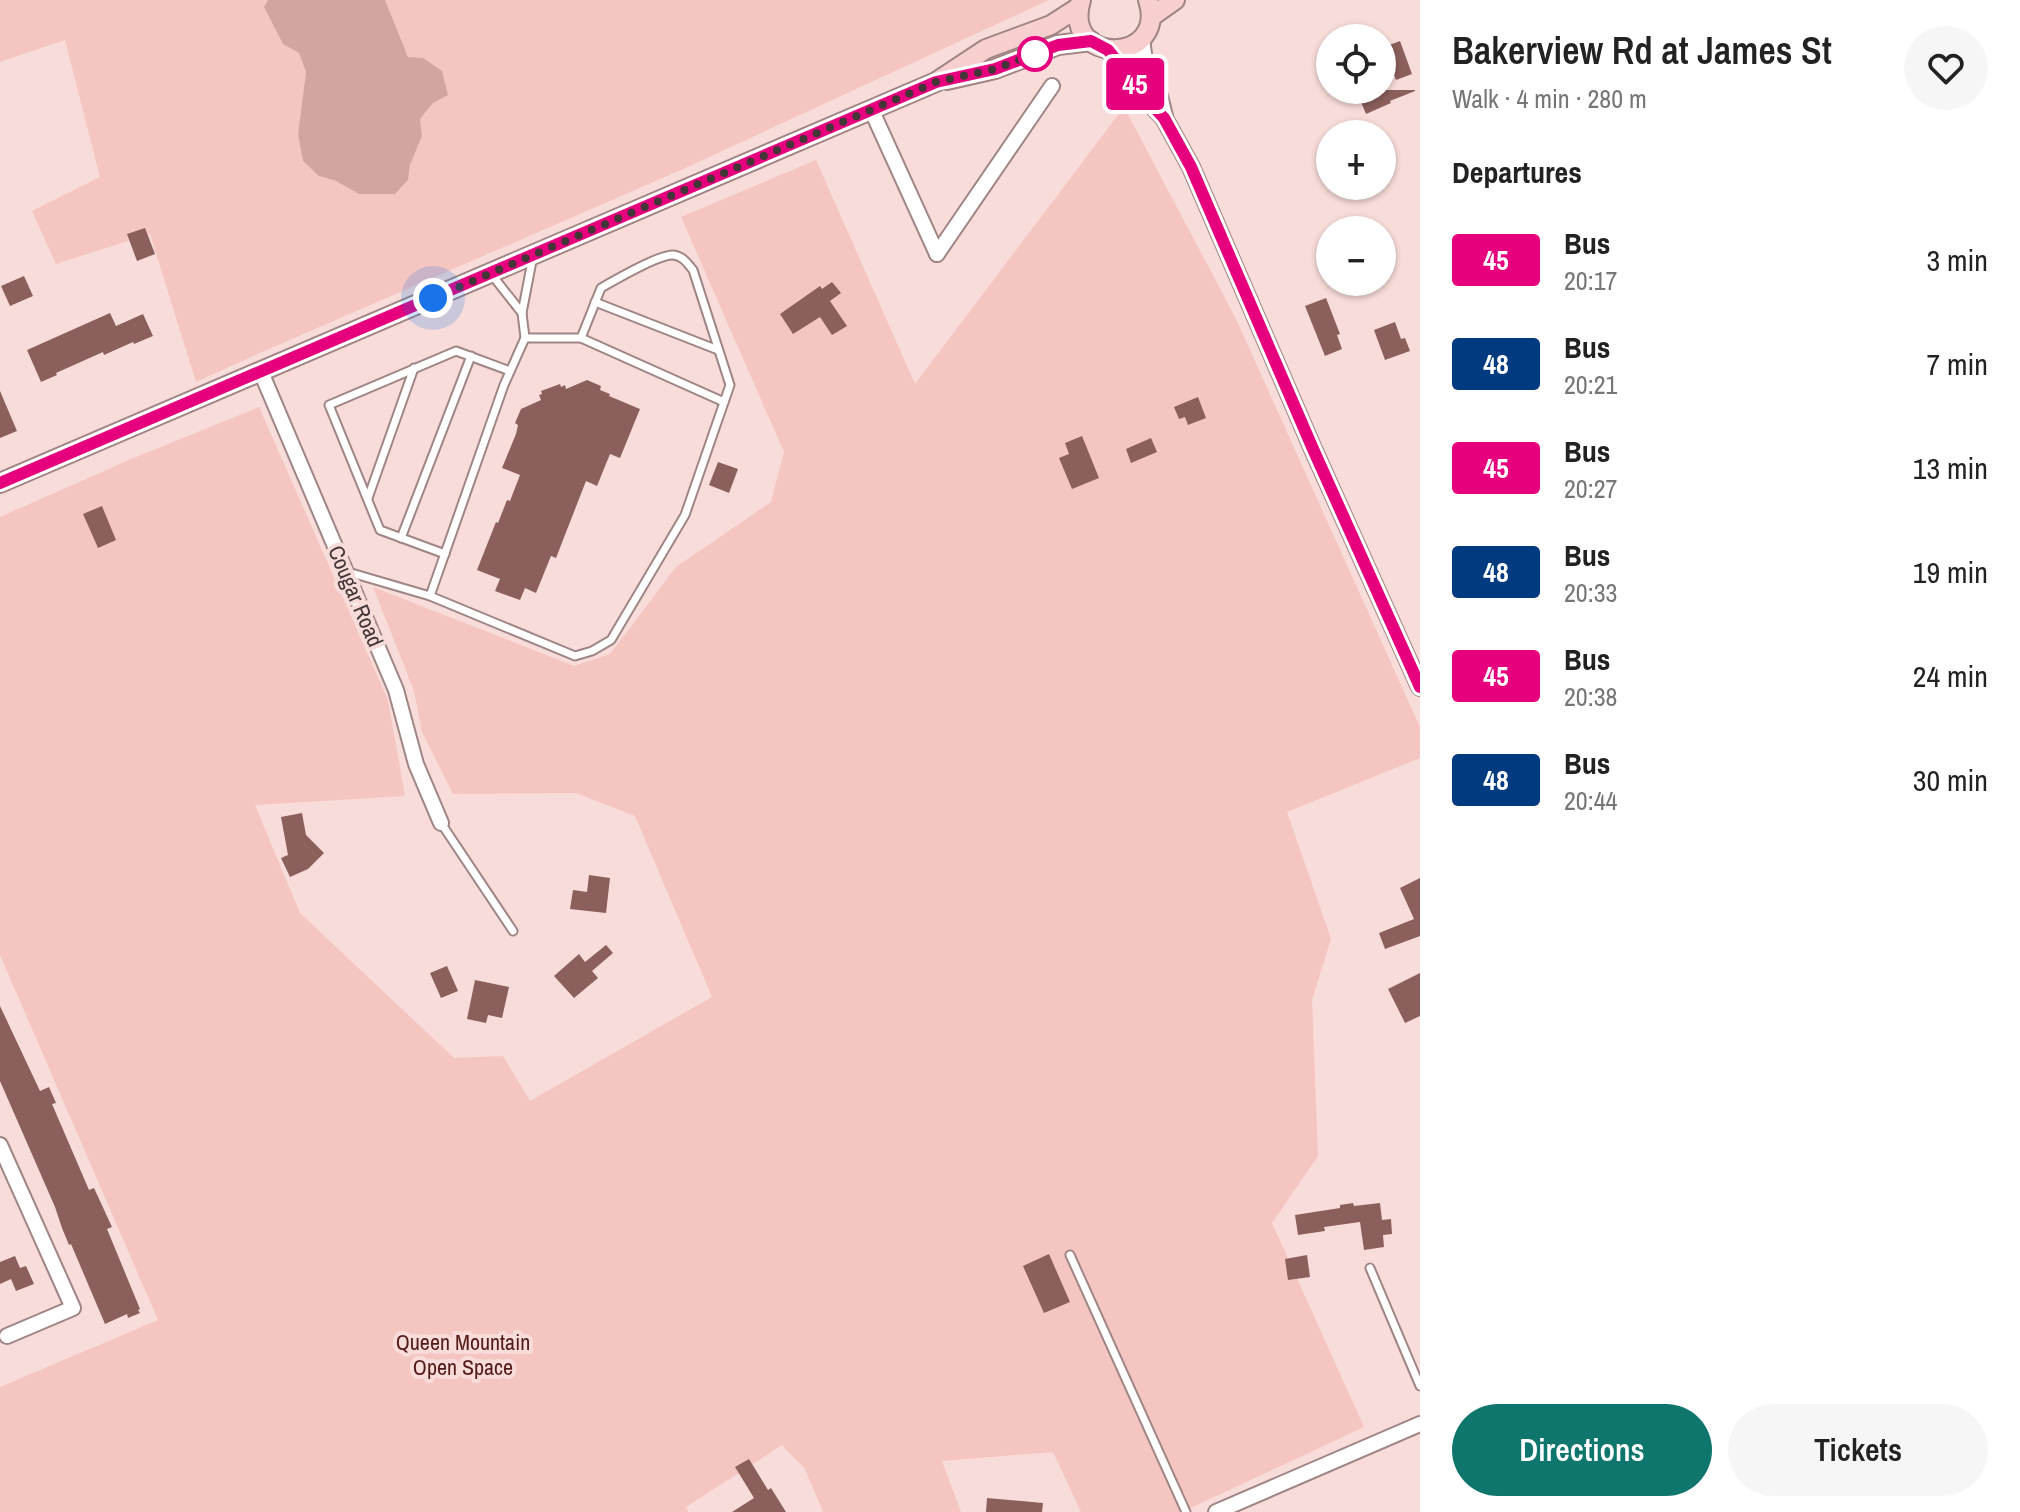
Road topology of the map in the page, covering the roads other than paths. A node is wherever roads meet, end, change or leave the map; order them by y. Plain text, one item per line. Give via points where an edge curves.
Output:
1 (1175, 0) edge
2 (1080, 4) edge
3 (1150, 8) edge
4 (1141, 39) junction
5 (1091, 41) junction
6 (1108, 50) junction
7 (936, 82) junction
8 (1052, 86) dead end
9 (871, 109) junction
10 (1164, 118) junction
11 (534, 254) junction
12 (490, 273) junction
13 (595, 302) junction
14 (522, 313) junction
15 (525, 338) junction
16 (581, 338) junction
17 (718, 350) junction
18 (471, 356) junction
19 (414, 368) junction
20 (510, 371) junction
21 (261, 372) junction
22 (724, 402) junction
23 (0, 483) edge
24 (368, 498) junction
25 (401, 538) junction
26 (445, 554) junction
27 (346, 571) junction
28 (430, 596) junction
29 (1413, 655) edge
30 (1420, 687) edge
31 (441, 823) joint
32 (513, 931) dead end
33 (1, 1151) edge
34 (1070, 1255) dead end
35 (1370, 1268) dead end
36 (7, 1336) dead end
37 (1420, 1386) edge
38 (1420, 1424) edge
39 (1186, 1512) edge
40 (1216, 1512) edge

1 - 3 main road
2 - 5 main road via 1079,23
2 - 7 main road via 1051,25 986,49
3 - 4 main road via 1149,27
4 - 6 main road via 1125,49
4 - 10 street via 1145,68
5 - 6 main road
5 - 7 main road via 1058,45 995,69
6 - 10 street
7 - 9 main road
8 - 9 street via 937,254
9 - 11 main road
10 - 29 street via 1191,167 1313,449
11 - 12 main road
11 - 14 lane
12 - 14 lane
12 - 21 main road
13 - 16 lane
13 - 17 lane
13 - 17 lane via 601,288 657,259 671,254 684,258 693,270
14 - 15 lane
15 - 16 lane
15 - 20 lane
16 - 22 lane
17 - 22 lane via 730,385
18 - 19 lane via 456,351
18 - 20 lane
18 - 25 lane
19 - 24 lane
19 - 24 lane via 329,405
20 - 26 lane
21 - 23 main road
21 - 27 street, Cougar Road
22 - 28 lane via 685,515 611,640 575,656
24 - 25 lane via 380,530
25 - 26 lane
26 - 28 lane
27 - 28 lane
27 - 31 street, Cougar Road via 396,690 416,764
29 - 30 street
31 - 32 lane
33 - 36 street via 73,1308
34 - 39 lane
35 - 37 lane
38 - 40 street

